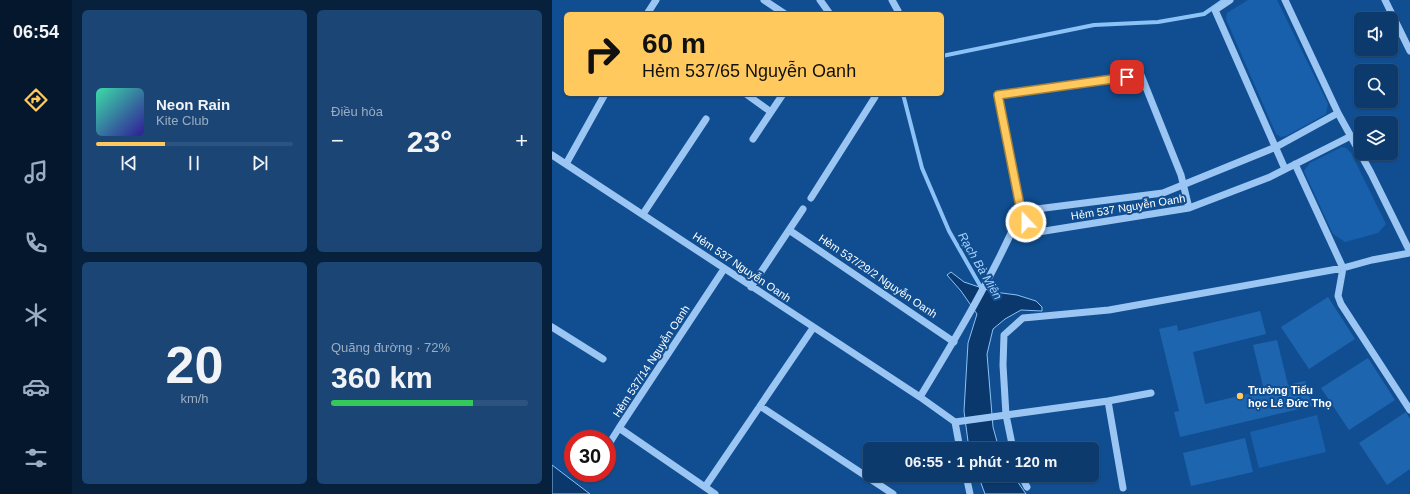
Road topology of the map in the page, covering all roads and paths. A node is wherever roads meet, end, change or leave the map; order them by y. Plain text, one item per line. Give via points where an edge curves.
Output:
1 (656, 0) edge
2 (764, 0) edge
3 (820, 0) edge
4 (892, 0) edge
5 (1230, 0) edge
6 (1285, 0) edge
7 (1386, 0) edge
8 (898, 11) dead end
9 (648, 12) edge
10 (783, 12) edge
11 (829, 12) edge
12 (1410, 51) edge
13 (604, 96) edge
14 (749, 96) edge
15 (782, 96) edge
16 (875, 96) edge
17 (771, 112) junction
18 (1338, 113) junction
19 (706, 120) dead end
20 (1351, 136) junction
21 (753, 139) dead end
22 (1276, 147) junction
23 (552, 155) edge
24 (566, 164) junction
25 (1295, 164) junction
26 (1285, 169) junction
27 (1183, 184) junction
28 (811, 198) dead end
29 (1189, 208) junction
30 (803, 209) dead end
31 (1021, 211) junction
32 (643, 214) junction
33 (1013, 228) junction
34 (789, 230) junction
35 (1032, 233) junction
36 (1410, 252) edge
37 (1343, 268) junction
38 (724, 269) junction
39 (751, 287) junction
40 (552, 327) edge
41 (814, 328) junction
42 (956, 338) junction
43 (603, 359) dead end
44 (1151, 393) dead end
45 (920, 397) junction
46 (1108, 401) junction
47 (760, 406) junction
48 (1410, 410) edge
49 (1006, 415) junction
50 (955, 422) junction
51 (620, 428) junction
52 (616, 434) edge
53 (959, 442) edge
54 (1012, 442) edge
55 (967, 482) edge
56 (1024, 482) edge
57 (705, 487) junction
58 (1027, 487) dead end
59 (1123, 488) dead end
60 (715, 494) edge
61 (893, 494) edge
62 (970, 494) edge

1 - 9 street
2 - 10 street
3 - 11 street
4 - 8 street
5 - 22 street via 1215,10
6 - 18 street
7 - 12 street
13 - 24 street
14 - 17 street
15 - 17 street
16 - 28 street
17 - 21 street
18 - 20 street
18 - 22 street, Hẻm 537 Nguyễn Oanh
19 - 32 street
20 - 25 street, Hẻm 537 Nguyễn Oanh
20 - 36 street
22 - 26 street
22 - 27 street, Hẻm 537 Nguyễn Oanh
23 - 24 street, Hẻm 537 Nguyễn Oanh
24 - 32 street, Hẻm 537 Nguyễn Oanh
25 - 26 street, Hẻm 537 Nguyễn Oanh
25 - 37 street
26 - 29 street, Hẻm 537 Nguyễn Oanh
27 - 29 street
27 - 31 street, Hẻm 537 Nguyễn Oanh via 1163,193
27 - 31 street via 1141,75 998,95
29 - 35 street, Hẻm 537 Nguyễn Oanh
30 - 34 street
31 - 33 street
31 - 35 street
32 - 38 street, Hẻm 537 Nguyễn Oanh
33 - 35 street, Hẻm 537 Nguyễn Oanh
33 - 42 street
34 - 39 street
34 - 42 street, Hẻm 537/29/2 Nguyễn Oanh
36 - 37 street
37 - 48 street via 1338,296 1341,304
37 - 49 street via 1109,310 1023,318 1004,335
38 - 39 street, Hẻm 537 Nguyễn Oanh
38 - 51 street, Hẻm 537/14 Nguyễn Oanh
39 - 41 street, Hẻm 537 Nguyễn Oanh
40 - 43 street
41 - 45 street, Hẻm 537 Nguyễn Oanh
41 - 47 street
42 - 45 street
44 - 46 street
45 - 50 street, Hẻm 537 Nguyễn Oanh
46 - 49 street
46 - 59 street
47 - 57 street
47 - 61 street
49 - 50 street
49 - 54 street
50 - 53 street
51 - 52 street
51 - 57 street, Hẻm 537/14 Nguyễn Oanh
55 - 62 street
56 - 58 street
57 - 60 street, Hẻm 537/14 Nguyễn Oanh

